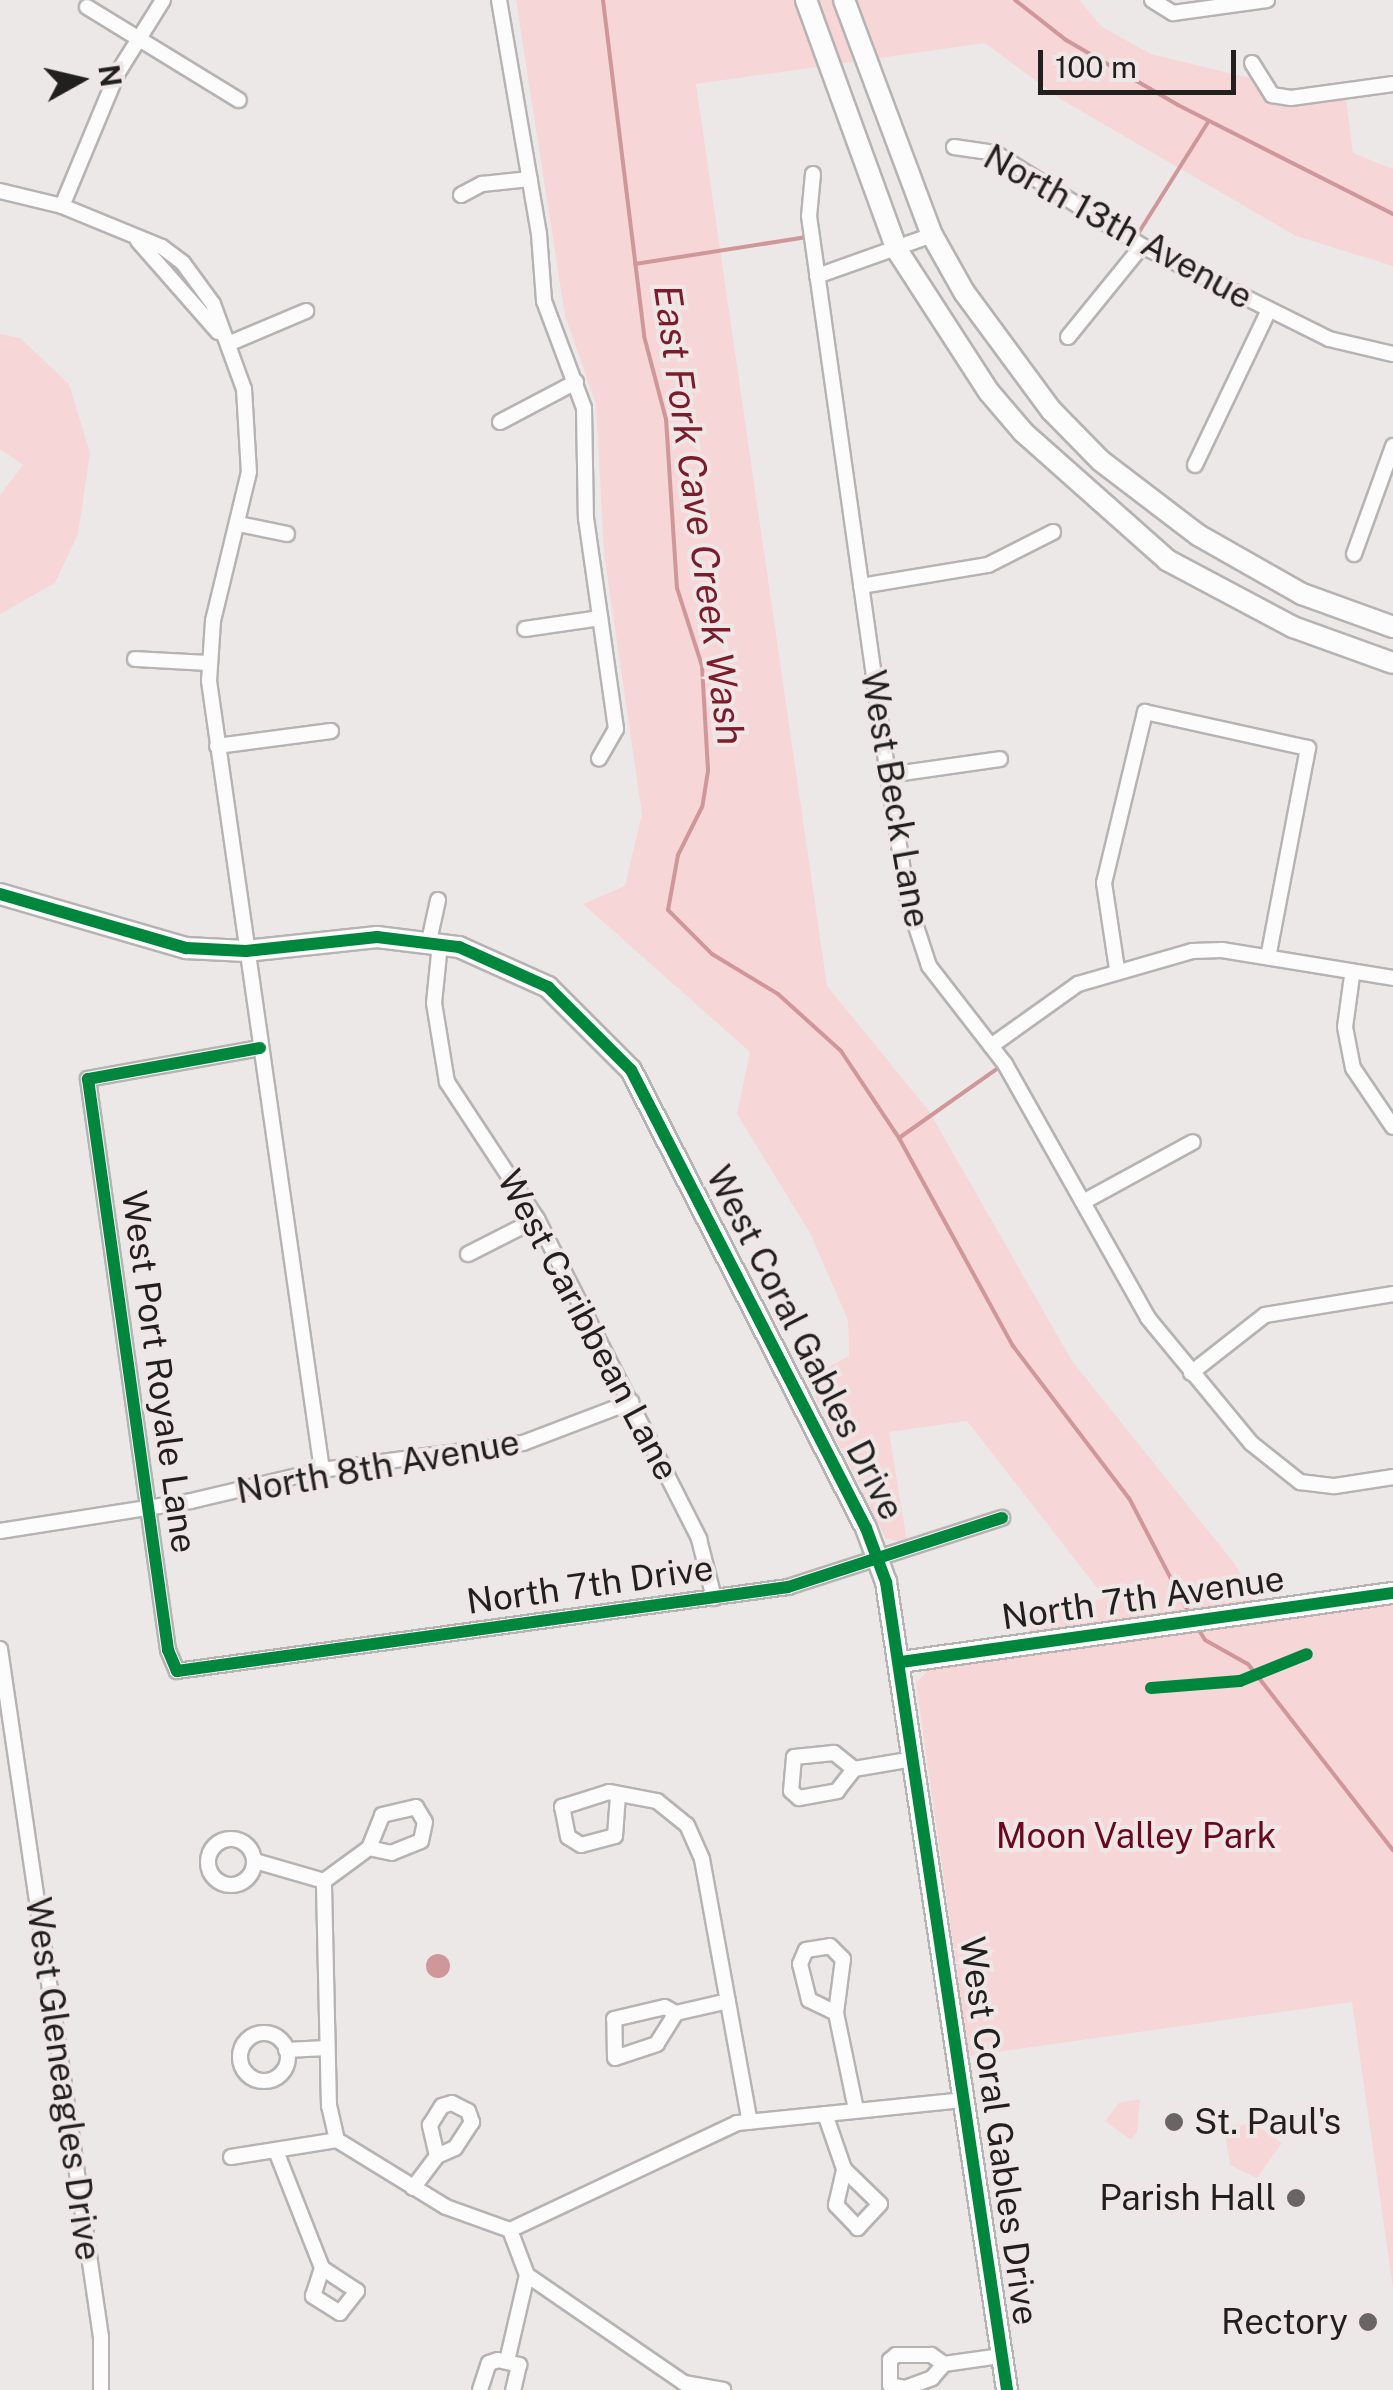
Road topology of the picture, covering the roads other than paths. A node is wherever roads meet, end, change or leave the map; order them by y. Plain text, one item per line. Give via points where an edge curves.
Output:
1 (163, 0) edge
2 (499, 0) edge
3 (806, 0) edge
4 (844, 0) edge
5 (1267, 0) edge
6 (1155, 4) edge
7 (88, 6) dead end
8 (137, 38) junction
9 (1252, 63) dead end
10 (1393, 84) edge
11 (239, 100) dead end
12 (954, 147) dead end
13 (813, 174) dead end
14 (530, 179) junction
15 (0, 191) edge
16 (461, 195) dead end
17 (62, 206) junction
18 (932, 235) junction
19 (1142, 246) junction
20 (897, 250) junction
21 (817, 276) junction
22 (1270, 310) junction
23 (306, 312) dead end
24 (1068, 337) dead end
25 (228, 344) junction
26 (1393, 354) edge
27 (576, 382) junction
28 (500, 422) dead end
29 (1393, 446) edge
30 (1195, 464) dead end
31 (239, 524) junction
32 (1053, 532) dead end
33 (287, 534) dead end
34 (1354, 554) dead end
35 (861, 586) junction
36 (600, 618) junction
37 (1393, 627) edge
38 (525, 628) dead end
39 (135, 659) dead end
40 (210, 663) junction
41 (1393, 664) edge
42 (331, 732) dead end
43 (218, 746) junction
44 (598, 758) dead end
45 (1000, 759) dead end
46 (888, 775) junction
47 (0, 894) edge
48 (438, 900) dead end
49 (435, 943) junction
50 (246, 951) junction
51 (1268, 957) junction
52 (1117, 970) junction
53 (1352, 976) junction
54 (1393, 978) edge
55 (992, 1046) junction
56 (260, 1048) junction
57 (1393, 1127) edge
58 (1193, 1142) dead end
59 (1083, 1202) junction
60 (537, 1218) junction
61 (468, 1254) dead end
62 (1393, 1294) edge
63 (1192, 1373) junction
64 (631, 1402) junction
65 (322, 1470) junction
66 (1393, 1478) edge
67 (148, 1508) junction
68 (1002, 1518) dead end
69 (0, 1530) edge
70 (879, 1562) junction
71 (1393, 1593) edge
72 (714, 1598) junction
73 (0, 1649) edge
74 (901, 1662) junction
75 (177, 1672) joint
76 (914, 1759) junction
77 (854, 1769) junction
78 (618, 1795) junction
79 (369, 1848) dead end
80 (255, 1861) dead end
81 (324, 1882) junction
82 (728, 2002) junction
83 (676, 2013) junction
84 (836, 2013) junction
85 (327, 2048) junction
86 (286, 2050) dead end
87 (963, 2100) junction
88 (856, 2110) junction
89 (825, 2114) junction
90 (750, 2122) junction
91 (336, 2140) junction
92 (276, 2151) junction
93 (231, 2156) dead end
94 (437, 2156) dead end
95 (844, 2169) dead end
96 (413, 2188) junction
97 (510, 2230) junction
98 (322, 2268) dead end
99 (527, 2275) junction
100 (1001, 2356) junction
101 (507, 2361) junction
102 (944, 2364) dead end
103 (682, 2387) edge
104 (101, 2390) edge
105 (480, 2390) edge
106 (513, 2390) edge
107 (723, 2390) edge
108 (1006, 2390) edge

1 - 8 street
2 - 14 street
3 - 20 street
4 - 18 street
5 - 6 street via 1173,14
7 - 8 street
8 - 11 street
8 - 17 street
9 - 10 street via 1272,95 1291,98
12 - 19 street, North 13th Avenue via 995,153
13 - 21 street, West Beck Lane via 808,216
14 - 16 street via 482,184
14 - 27 street via 549,324
15 - 17 street
17 - 25 street via 162,247 186,266 213,304
18 - 20 street
18 - 37 street via 1020,372 1101,460 1237,559 1302,594
19 - 22 street, North 13th Avenue
19 - 24 street
20 - 21 street
20 - 41 street via 989,392 1125,528 1248,606
21 - 35 street, West Beck Lane
22 - 26 street, North 13th Avenue via 1330,339
22 - 30 street
23 - 25 street
25 - 31 street via 249,418 249,472
27 - 28 street
27 - 36 street via 584,408 585,508
29 - 34 street
31 - 33 street
31 - 40 street via 213,620
32 - 35 street via 988,566
35 - 46 street, West Beck Lane
36 - 38 street
36 - 44 street via 616,730
39 - 40 street
40 - 43 street
42 - 43 street
43 - 50 street
45 - 46 street
46 - 55 street, West Beck Lane via 915,934 947,993
47 - 50 street, West Coral Gables Drive via 150,942
48 - 49 street, West Caribbean Lane
49 - 50 street, West Coral Gables Drive via 357,938
49 - 60 street, West Caribbean Lane via 447,1082
49 - 70 street, West Coral Gables Drive via 498,960 548,988 631,1070
50 - 56 street
51 - 52 street via 1206,950
51 - 52 street via 1308,748 1145,712 1104,883
51 - 53 street
52 - 55 street via 1060,995
53 - 54 street
53 - 57 street via 1345,1026 1353,1068
55 - 59 street, West Beck Lane
56 - 65 street
56 - 67 street, West Port Royale Lane via 88,1080
58 - 59 street
59 - 63 street, West Beck Lane via 1134,1297
60 - 61 street
60 - 64 street, West Caribbean Lane
62 - 63 street via 1265,1315
63 - 66 street, West Beck Lane via 1269,1462 1300,1482 1335,1486
64 - 65 street, North 8th Avenue via 524,1443
64 - 72 street, West Caribbean Lane via 706,1554
65 - 67 street, North 8th Avenue
67 - 69 street, North 8th Avenue
67 - 75 street, West Port Royale Lane via 168,1650
68 - 70 street, North 7th Drive
70 - 72 street, North 7th Drive
70 - 74 street, West Coral Gables Drive
71 - 74 street, North 7th Avenue
72 - 75 street, North 7th Drive
73 - 104 street, West Gleneagles Drive via 102,2336
74 - 76 street, West Coral Gables Drive
76 - 77 street
76 - 87 street, West Coral Gables Drive
77 - 77 street via 834,1753 794,1757 791,1791 799,1798 837,1790
78 - 78 street via 615,1836 572,1843 562,1807
78 - 82 street via 636,1794 669,1808 693,1835
79 - 81 street
80 - 81 street
81 - 85 street
82 - 83 street
82 - 90 street
83 - 83 street via 652,2049 623,2060 613,2054 610,2028 618,2016 660,2006
84 - 84 street via 843,1959 830,1946 806,1950 800,1964 808,2000
84 - 88 street
85 - 86 street
85 - 91 street
87 - 88 street
87 - 100 street, West Coral Gables Drive
88 - 89 street
89 - 90 street
89 - 95 street
90 - 97 street via 710,2132
91 - 92 street
91 - 96 street
92 - 93 street
92 - 98 street
94 - 96 street
96 - 97 street
97 - 99 street
99 - 101 street
99 - 103 street
100 - 102 street
100 - 108 street, West Coral Gables Drive
101 - 105 street via 489,2363
101 - 106 street via 520,2372
103 - 107 street

